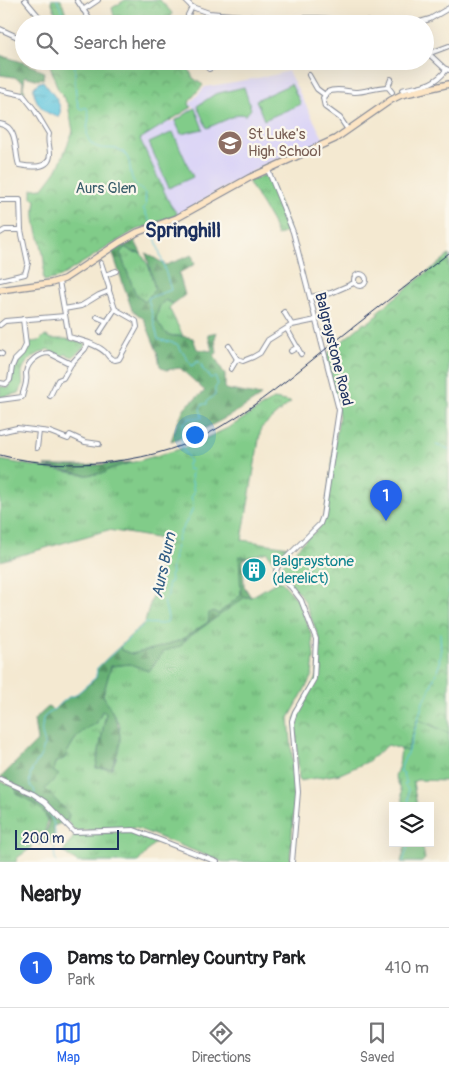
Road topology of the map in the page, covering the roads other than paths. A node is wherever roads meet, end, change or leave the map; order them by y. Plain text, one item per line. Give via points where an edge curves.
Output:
1 (25, 0) edge
2 (78, 0) edge
3 (98, 0) edge
4 (185, 0) edge
5 (192, 7) junction
6 (449, 8) edge
7 (83, 10) junction
8 (38, 15) edge
9 (86, 15) edge
10 (188, 15) edge
11 (232, 15) edge
12 (434, 17) edge
13 (0, 29) edge
14 (15, 36) edge
15 (449, 46) edge
16 (434, 51) edge
17 (434, 59) edge
18 (448, 70) edge
19 (316, 74) dead end
20 (391, 79) dead end
21 (449, 84) edge
22 (388, 87) junction
23 (0, 90) edge
24 (402, 90) dead end
25 (392, 92) dead end
26 (324, 95) junction
27 (0, 124) edge
28 (348, 130) junction
29 (268, 170) junction
30 (0, 200) edge
31 (20, 230) junction
32 (0, 233) edge
33 (101, 263) dead end
34 (355, 268) dead end
35 (116, 271) dead end
36 (105, 274) junction
37 (357, 274) junction
38 (0, 280) edge
39 (59, 281) junction
40 (354, 283) junction
41 (364, 285) junction
42 (367, 289) dead end
43 (0, 290) edge
44 (109, 292) junction
45 (310, 297) junction
46 (64, 309) junction
47 (115, 309) junction
48 (284, 312) dead end
49 (65, 316) junction
50 (98, 317) dead end
51 (24, 319) junction
52 (316, 320) junction
53 (106, 321) junction
54 (1, 323) edge
55 (292, 325) junction
56 (287, 329) junction
57 (100, 332) dead end
58 (88, 343) junction
59 (229, 346) dead end
60 (298, 347) junction
61 (291, 351) dead end
62 (302, 354) dead end
63 (237, 359) junction
64 (71, 364) junction
65 (231, 369) dead end
66 (0, 383) edge
67 (50, 396) dead end
68 (0, 400) edge
69 (39, 431) junction
70 (0, 432) edge
71 (99, 444) dead end
72 (37, 448) dead end
73 (0, 779) edge
74 (217, 862) edge
75 (292, 862) edge

1 - 8 street
2 - 7 street
3 - 7 street
4 - 5 street
5 - 10 street
5 - 11 street via 209,13
6 - 12 street
7 - 9 street
13 - 14 street
15 - 16 street
17 - 18 street
18 - 24 street via 434,82
19 - 26 street via 310,77
20 - 22 street
21 - 28 street via 401,95
22 - 25 street
22 - 26 street via 358,92 332,90
23 - 27 street via 23,96 34,109 49,134 49,162 40,166 19,165 16,140 6,125
26 - 28 street via 325,107 340,118
28 - 29 street
29 - 39 street via 177,218 138,232
29 - 45 street, Balgraystone Road via 293,232
30 - 31 street via 20,200
31 - 32 street
31 - 38 street via 28,263 26,274
33 - 36 street
34 - 37 street
35 - 36 street
36 - 44 street
37 - 40 street
37 - 41 street via 366,277
39 - 43 street
39 - 46 street
40 - 41 street
40 - 45 street via 331,293
41 - 42 street
44 - 46 street via 81,306
44 - 47 street
45 - 52 street, Balgraystone Road
46 - 49 street
47 - 53 street
47 - 58 street via 137,324 119,359 113,360
48 - 55 street
49 - 51 street
49 - 58 street via 69,337
50 - 53 street
51 - 54 street
51 - 66 street via 26,345 15,360 10,380 6,384
52 - 55 street
52 - 75 street, Balgraystone Road via 339,413 326,502 320,524 276,571 301,600 316,639 315,675 292,721 298,792
53 - 57 street
55 - 56 street
56 - 60 street
56 - 63 street via 268,340 253,357
58 - 64 street
59 - 63 street
60 - 61 street
60 - 62 street
63 - 65 street
64 - 67 street
64 - 68 street via 45,352 29,364 22,397
69 - 70 street via 17,428
69 - 71 street via 64,439 70,435
69 - 72 street
73 - 74 street via 45,802 74,832 134,830

